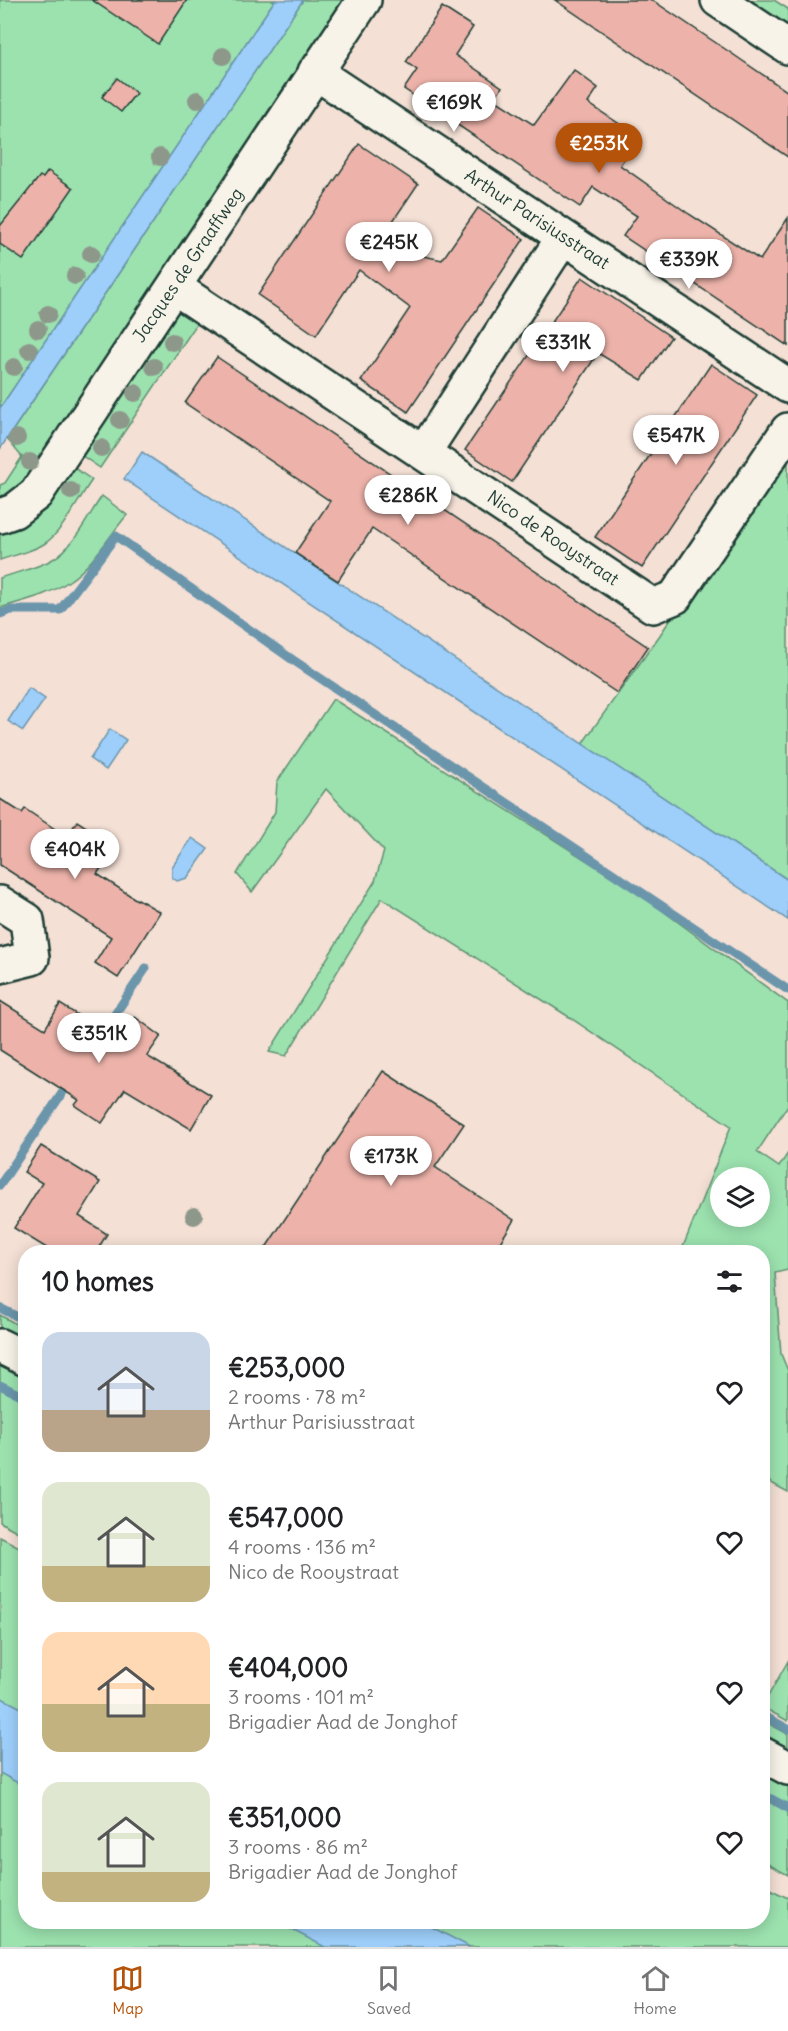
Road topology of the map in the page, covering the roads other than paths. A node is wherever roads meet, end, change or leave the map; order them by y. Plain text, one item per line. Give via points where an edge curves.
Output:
1 (364, 0) edge
2 (718, 0) edge
3 (788, 47) edge
4 (315, 72) junction
5 (563, 238) junction
6 (174, 287) junction
7 (788, 386) edge
8 (788, 430) edge
9 (424, 452) junction
10 (0, 516) edge
11 (0, 903) edge
12 (0, 966) edge
13 (0, 1346) edge
14 (18, 1355) edge
15 (770, 1759) edge
16 (788, 1768) edge

1 - 4 street, Jacques de Graaffweg
2 - 3 street
4 - 5 street, Arthur Parisiusstraat
4 - 6 street, Jacques de Graaffweg
5 - 7 street, Arthur Parisiusstraat
5 - 9 street
6 - 9 street, Nico de Rooystraat
6 - 10 street, Jacques de Graaffweg via 36,494 14,511
8 - 9 street, Nico de Rooystraat via 675,597 653,606
11 - 12 street via 27,920 32,958
13 - 14 street
15 - 16 street

